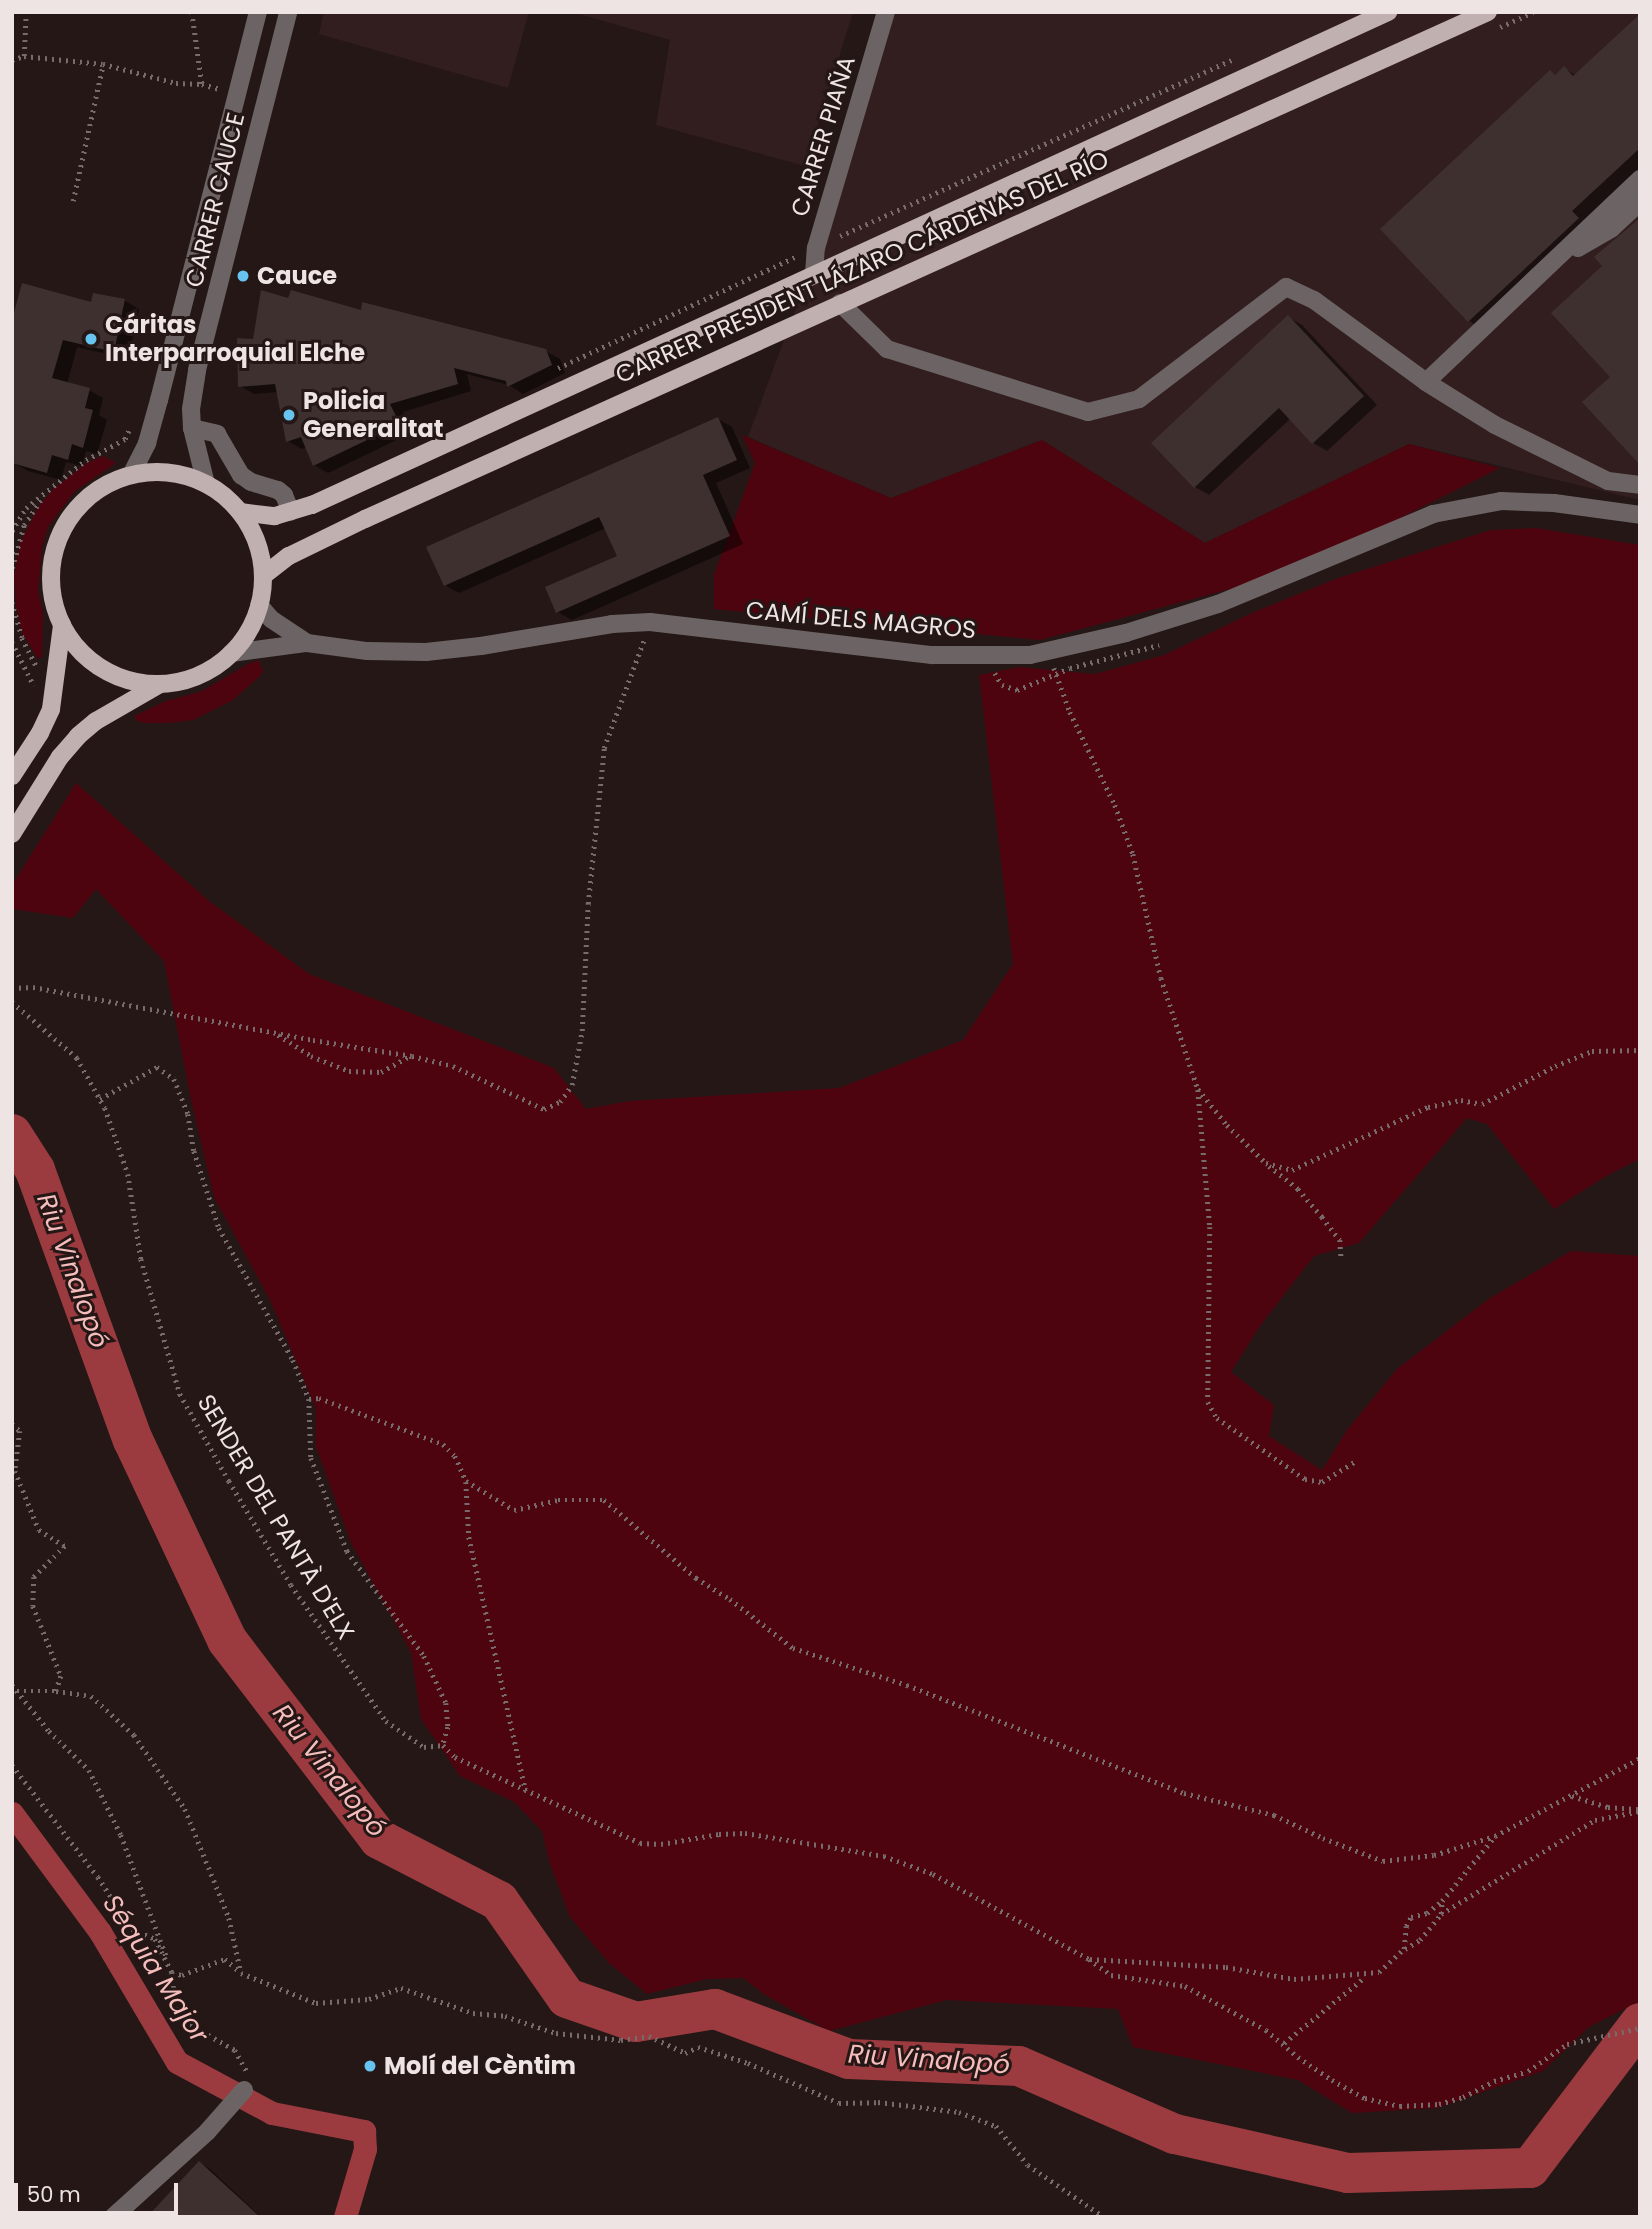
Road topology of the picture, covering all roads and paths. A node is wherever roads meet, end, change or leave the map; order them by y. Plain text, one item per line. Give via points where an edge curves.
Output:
1 (26, 12) edge
2 (192, 12) edge
3 (258, 12) edge
4 (288, 12) edge
5 (886, 12) edge
6 (1388, 12) edge
7 (1488, 12) edge
8 (24, 56) junction
9 (12, 60) edge
10 (103, 64) junction
11 (202, 84) junction
12 (238, 93) junction
13 (1640, 179) edge
14 (73, 201) dead end
15 (1640, 202) edge
16 (1550, 264) junction
17 (814, 274) junction
18 (840, 303) junction
19 (1426, 382) junction
20 (130, 427) dead end
21 (192, 428) junction
22 (131, 475) junction
23 (206, 484) junction
24 (1640, 485) edge
25 (47, 491) junction
26 (240, 512) junction
27 (291, 512) junction
28 (1640, 515) edge
29 (12, 531) edge
30 (12, 568) edge
31 (263, 576) junction
32 (12, 602) edge
33 (259, 605) junction
34 (650, 622) junction
35 (62, 625) junction
36 (12, 642) edge
37 (307, 643) junction
38 (1048, 651) junction
39 (231, 653) junction
40 (40, 674) dead end
41 (160, 684) junction
42 (34, 686) dead end
43 (12, 776) edge
44 (12, 834) edge
45 (12, 988) edge
46 (12, 1002) edge
47 (274, 1033) junction
48 (1640, 1050) edge
49 (411, 1056) junction
50 (1198, 1089) junction
51 (100, 1099) junction
52 (1266, 1163) junction
53 (1341, 1256) dead end
54 (309, 1399) junction
55 (12, 1424) edge
56 (1356, 1461) dead end
57 (466, 1481) junction
58 (12, 1685) edge
59 (18, 1691) junction
60 (56, 1691) junction
61 (443, 1745) junction
62 (1640, 1758) edge
63 (12, 1765) edge
64 (526, 1791) junction
65 (1572, 1796) junction
66 (1640, 1810) edge
67 (1495, 1836) junction
68 (1442, 1901) junction
69 (1441, 1914) junction
70 (1404, 1949) junction
71 (1089, 1959) junction
72 (172, 1973) junction
73 (241, 1973) junction
74 (1367, 1975) junction
75 (1637, 2029) edge
76 (1284, 2043) junction
77 (235, 2050) dead end
78 (244, 2090) dead end
79 (113, 2217) edge
80 (1104, 2217) edge

1 - 8 path
2 - 11 path
3 - 12 street, CARRER CAUCE
4 - 21 street, CARRER CAUCE via 197,370
5 - 17 street, CARRER PIAÑA via 816,248
6 - 17 main road, CARRER PRESIDENT LÁZARO CÁRDENAS DEL RÍO
7 - 18 main road, CARRER PRESIDENT LÁZARO CÁRDENAS DEL RÍO
8 - 9 path
8 - 10 path
10 - 11 path via 176,83
10 - 14 path
11 - 12 path
12 - 22 street, CARRER CAUCE via 150,432
13 - 16 street
15 - 16 street via 1612,228
16 - 19 street
17 - 27 main road, CARRER PRESIDENT LÁZARO CÁRDENAS DEL RÍO
18 - 19 street via 887,349 1088,412 1139,399 1286,286 1314,300
18 - 31 main road, CARRER PRESIDENT LÁZARO CÁRDENAS DEL RÍO via 365,519 289,556
19 - 24 street via 1495,425 1608,481
20 - 25 path via 125,439 86,460
21 - 23 street, CARRER CAUCE
21 - 27 street via 218,434 241,474 278,490
22 - 23 main road via 161,472
22 - 35 main road via 95,492 63,530 51,577
23 - 26 main road
25 - 29 path via 26,508
25 - 30 path via 24,525
26 - 27 main road, CARRER PRESIDENT LÁZARO CÁRDENAS DEL RÍO via 275,516
26 - 31 main road via 257,542
28 - 38 street, CAMÍ DELS MAGROS via 1501,501 1433,514 1218,604 1126,634
31 - 33 main road
32 - 40 path via 22,638
33 - 37 street, CAMÍ DELS MAGROS via 271,619
33 - 39 main road via 248,631
34 - 37 street, CAMÍ DELS MAGROS via 426,652
34 - 38 street, CAMÍ DELS MAGROS via 932,655
34 - 49 path via 604,748 588,904 582,1031 572,1085 560,1102 544,1109 453,1066
35 - 41 main road via 95,664 126,679
35 - 43 main road via 54,695 40,733
36 - 42 path
37 - 39 street, CAMÍ DELS MAGROS
38 - 50 path via 1133,855 1161,978
39 - 41 main road via 198,675
41 - 44 main road via 96,721 60,757
45 - 47 path via 33,987
46 - 51 path, SENDER DEL PANTÀ D'ELX via 77,1058
47 - 49 path
47 - 49 path via 349,1072 381,1072
48 - 52 path via 1592,1051 1482,1104 1461,1100 1428,1107 1292,1170
50 - 52 path
50 - 56 path via 1210,1227 1208,1402 1217,1418 1305,1479 1322,1482
51 - 54 path via 157,1067 174,1079 219,1228 293,1360
51 - 61 path, SENDER DEL PANTÀ D'ELX via 128,1174 141,1259 180,1394 291,1585 386,1721 424,1747
52 - 53 path via 1322,1217 1340,1240
54 - 57 path via 319,1398 443,1444
54 - 61 path via 311,1458 347,1551 425,1656 446,1703 448,1727
55 - 60 path via 20,1431 15,1471 39,1530 65,1546 34,1577 33,1606 61,1676
57 - 64 path via 468,1537
57 - 67 path via 514,1510 558,1500 604,1500 696,1578 793,1648 907,1685 1184,1793 1274,1815 1383,1861 1434,1855
58 - 59 path
59 - 60 path
59 - 72 path via 49,1731 89,1770 121,1835
60 - 73 path via 91,1696 134,1735 185,1809 229,1918
61 - 64 path, SENDER DEL PANTÀ D'ELX via 455,1757
62 - 65 path
63 - 72 path via 132,1929 155,1939
64 - 71 path, SENDER DEL PANTÀ D'ELX via 640,1843 745,1833 884,1856 933,1874
65 - 66 path via 1608,1807
65 - 67 path
66 - 69 path via 1594,1820
67 - 68 path
68 - 69 path
68 - 70 path via 1427,1913 1411,1917
69 - 70 path via 1420,1940
70 - 74 path via 1379,1972
71 - 74 path via 1226,1967 1294,1979
71 - 76 path, SENDER DEL PANTÀ D'ELX via 1111,1975 1185,1986
72 - 73 path via 181,1975 225,1959
72 - 77 path via 176,2009 196,2028
73 - 80 path via 316,2003 369,1999 401,1988 473,2013 505,2016 556,2033 621,2040 649,2036 685,2053 698,2047 748,2063 839,2103 878,2102 959,2112 996,2126 1028,2165
74 - 76 path
75 - 76 path, SENDER DEL PANTÀ D'ELX via 1567,2045 1528,2071 1463,2097 1439,2104 1400,2106 1365,2098 1298,2057
78 - 79 street via 207,2132

